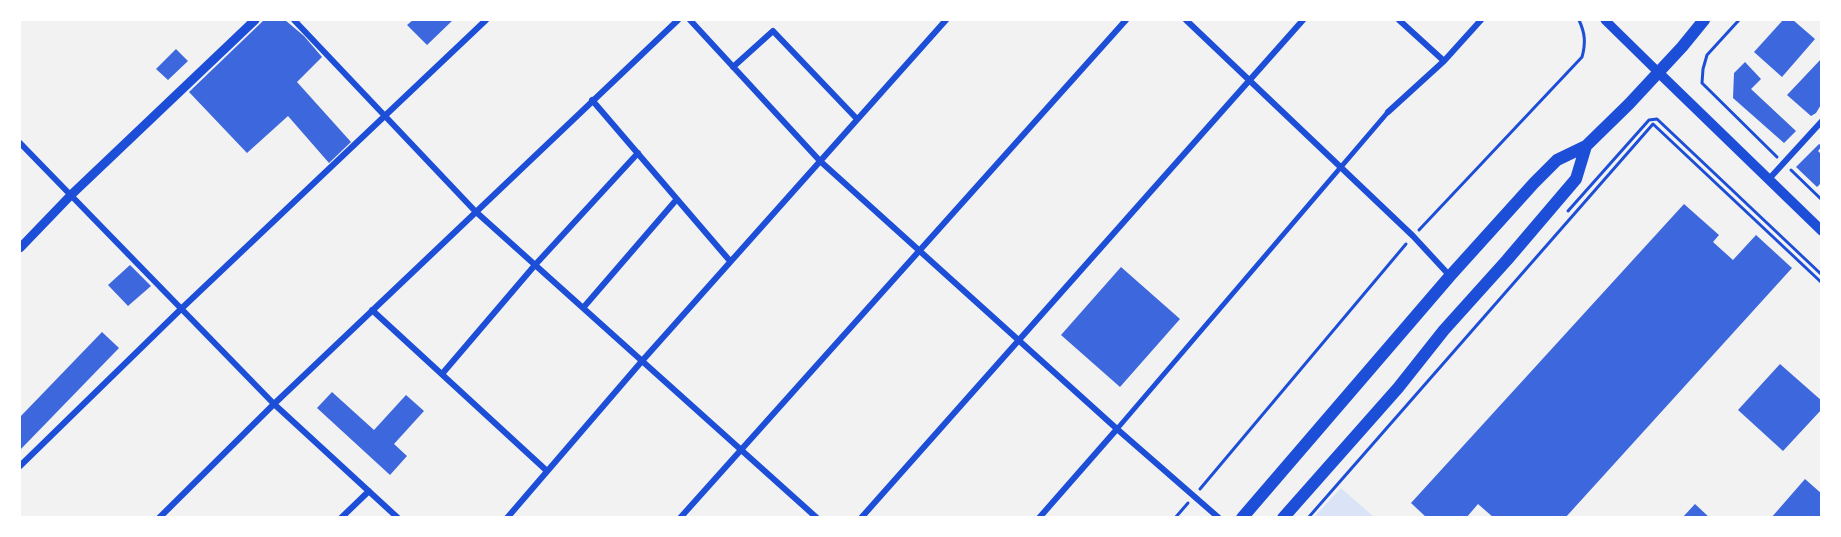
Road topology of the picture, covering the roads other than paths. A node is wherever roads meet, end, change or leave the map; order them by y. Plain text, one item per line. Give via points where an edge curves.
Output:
1 (255, 20) edge
2 (294, 20) edge
3 (486, 20) edge
4 (678, 20) edge
5 (690, 20) edge
6 (944, 20) edge
7 (1126, 20) edge
8 (1186, 20) edge
9 (1303, 20) edge
10 (1399, 20) edge
11 (1481, 20) edge
12 (1605, 20) edge
13 (1704, 20) edge
14 (1444, 61) junction
15 (733, 67) junction
16 (1658, 72) junction
17 (1249, 81) junction
18 (592, 100) junction
19 (1388, 112) joint
20 (386, 117) junction
21 (857, 119) junction
22 (1821, 121) edge
23 (20, 143) edge
24 (1586, 146) junction
25 (638, 153) junction
26 (820, 161) junction
27 (1339, 168) junction
28 (1768, 179) junction
29 (71, 195) junction
30 (677, 199) junction
31 (475, 211) junction
32 (1821, 231) edge
33 (20, 248) edge
34 (919, 250) junction
35 (730, 261) junction
36 (535, 265) junction
37 (1450, 276) junction
38 (583, 308) junction
39 (181, 309) junction
40 (372, 310) junction
41 (1019, 341) junction
42 (642, 361) junction
43 (442, 374) junction
44 (274, 404) junction
45 (1117, 429) junction
46 (741, 450) junction
47 (20, 466) edge
48 (547, 471) junction
49 (369, 491) junction
50 (159, 518) edge
51 (341, 518) edge
52 (398, 518) edge
53 (507, 518) edge
54 (680, 518) edge
55 (817, 518) edge
56 (861, 518) edge
57 (1039, 518) edge
58 (1220, 518) edge
59 (1242, 518) edge
60 (1282, 518) edge

1 - 29 street
2 - 20 street
3 - 20 street
4 - 18 street
5 - 15 street
6 - 21 street
7 - 34 street
8 - 17 street
9 - 17 street
10 - 14 street
11 - 14 street
12 - 16 street
13 - 16 main road
14 - 19 street
15 - 21 street via 773,31
15 - 26 street
16 - 24 main road
16 - 28 main road
17 - 27 street
17 - 41 street
18 - 25 street
18 - 31 street
19 - 27 street
20 - 31 street
20 - 39 street
21 - 26 street
22 - 28 street
23 - 29 street
24 - 37 main road via 1557,160
24 - 60 main road via 1576,179
25 - 30 street
25 - 36 street
26 - 34 street
26 - 35 street
27 - 37 street
27 - 45 street
28 - 32 main road
29 - 33 street
29 - 39 street
30 - 35 street
30 - 38 street
31 - 36 street
31 - 40 street
34 - 41 street
34 - 46 street
35 - 42 street
36 - 38 street
36 - 43 street
37 - 59 main road
38 - 42 street
39 - 44 street
39 - 47 street
40 - 43 street
40 - 44 street
41 - 45 street
41 - 56 street
42 - 46 street
42 - 48 street
43 - 48 street
44 - 49 street
44 - 50 street
45 - 57 street
45 - 58 street
46 - 54 street
46 - 55 street
48 - 53 street
49 - 51 street
49 - 52 street

